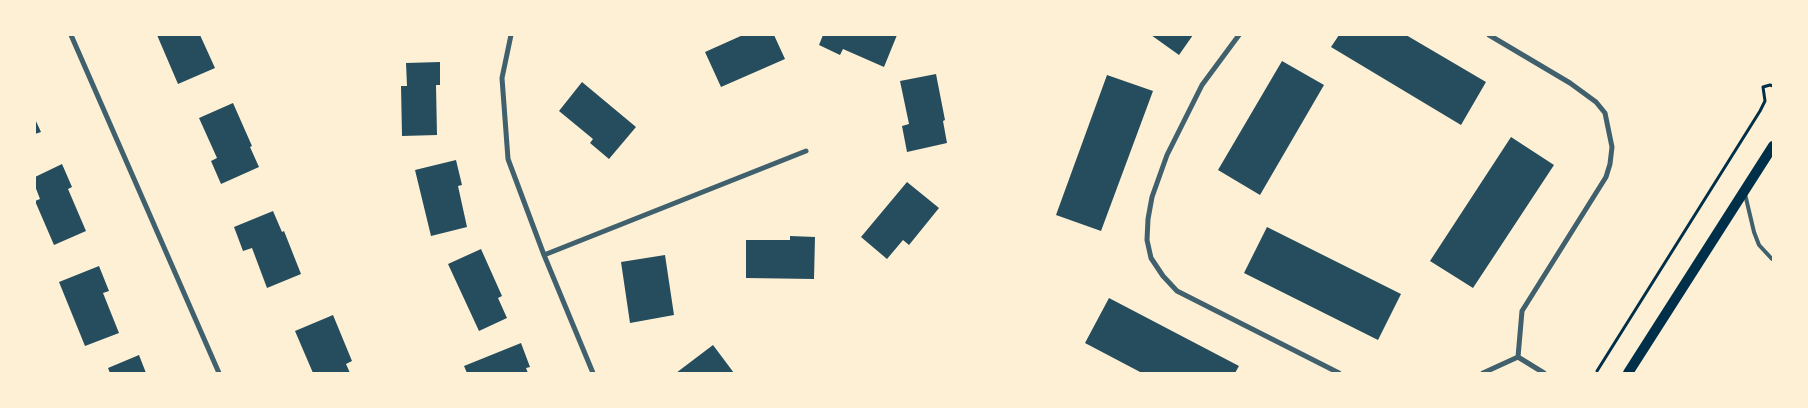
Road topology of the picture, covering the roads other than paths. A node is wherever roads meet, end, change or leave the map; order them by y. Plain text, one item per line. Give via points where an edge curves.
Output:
1 (71, 35) edge
2 (511, 35) edge
3 (1239, 35) edge
4 (1489, 35) edge
5 (1773, 146) edge
6 (806, 151) dead end
7 (1744, 191) junction
8 (544, 255) junction
9 (1772, 260) dead end
10 (1518, 357) junction
11 (219, 373) edge
12 (593, 373) edge
13 (1339, 373) edge
14 (1483, 373) edge
15 (1544, 373) edge
16 (1628, 373) edge

1 - 11 street
2 - 8 street via 502,78 508,159
3 - 13 street via 1202,86 1167,155 1148,219 1147,240 1151,258 1177,292
4 - 10 street via 1596,102 1605,113 1612,147 1606,177 1522,311
5 - 7 main road
6 - 8 street
7 - 9 lane via 1756,239
7 - 16 main road
8 - 12 street
10 - 14 street
10 - 15 street

